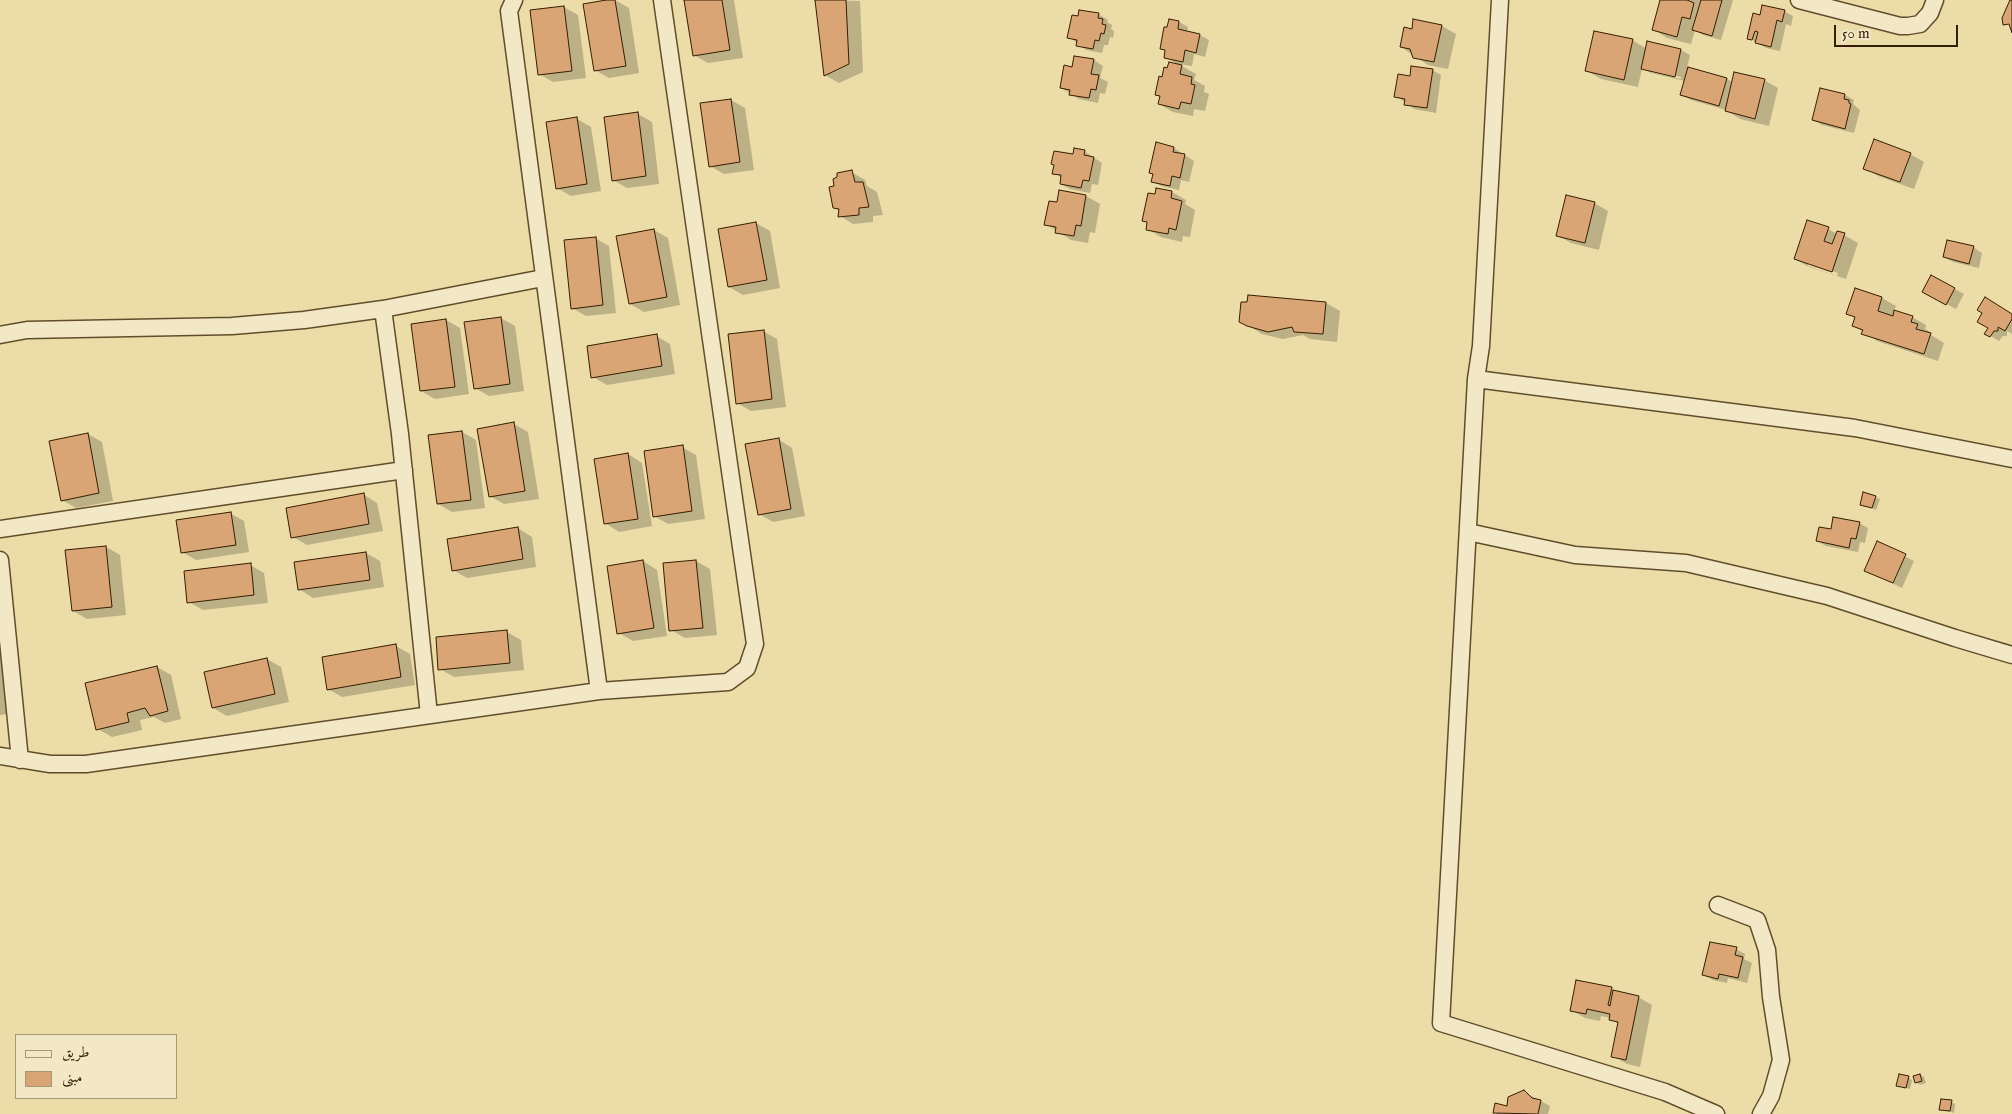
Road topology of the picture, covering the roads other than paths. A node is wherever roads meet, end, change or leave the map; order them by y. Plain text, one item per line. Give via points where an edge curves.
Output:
1 (514, 0) edge
2 (662, 0) edge
3 (1500, 0) edge
4 (1799, 0) edge
5 (1935, 0) edge
6 (543, 278) junction
7 (383, 309) junction
8 (0, 334) edge
9 (1476, 379) junction
10 (2012, 459) edge
11 (404, 470) junction
12 (0, 530) edge
13 (1468, 532) junction
14 (0, 560) edge
15 (2012, 655) edge
16 (598, 691) junction
17 (429, 715) junction
18 (0, 756) edge
19 (20, 760) junction
20 (1718, 905) dead end
21 (1716, 1114) edge
22 (1761, 1114) edge

1 - 6 street via 509,11
2 - 16 street via 755,644 747,668 728,682
3 - 9 street via 1481,346
4 - 5 street via 1908,26 1920,24 1930,13
6 - 7 street
6 - 16 street
7 - 8 street via 232,326 27,330
7 - 11 street
9 - 10 street via 1855,428
9 - 13 street
11 - 12 street
11 - 17 street
13 - 15 street via 1575,555 1686,563 1827,596
13 - 21 street via 1441,1023 1665,1092
14 - 19 street
16 - 17 street
17 - 19 street via 86,764
18 - 19 street
20 - 22 street via 1758,920 1767,950 1781,1060 1772,1096

